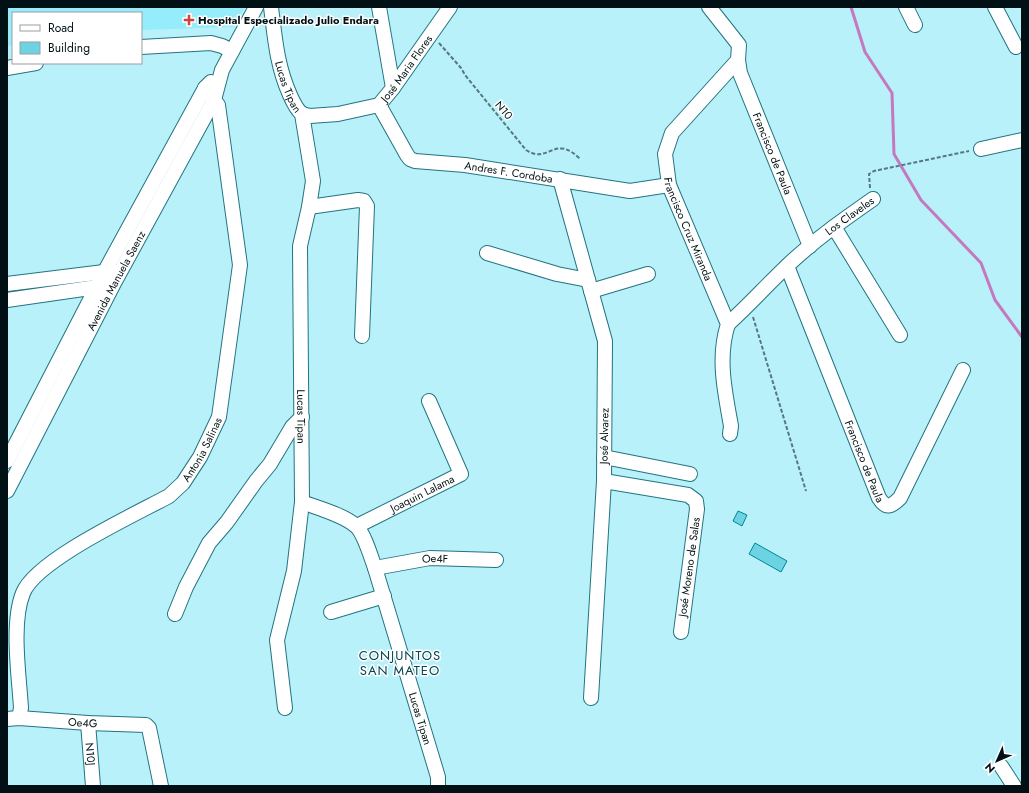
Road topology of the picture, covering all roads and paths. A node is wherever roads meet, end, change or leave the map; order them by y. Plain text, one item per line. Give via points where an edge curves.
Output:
1 (256, 7) edge
2 (271, 7) edge
3 (379, 7) edge
4 (450, 7) edge
5 (710, 7) edge
6 (906, 7) edge
7 (995, 7) edge
8 (916, 25) dead end
9 (430, 36) junction
10 (1016, 47) dead end
11 (142, 48) edge
12 (232, 50) junction
13 (738, 60) junction
14 (30, 64) edge
15 (7, 68) edge
16 (222, 70) junction
17 (205, 88) junction
18 (392, 88) junction
19 (214, 100) junction
20 (379, 105) junction
21 (302, 114) junction
22 (1022, 140) edge
23 (981, 149) joint
24 (580, 159) dead end
25 (560, 179) junction
26 (669, 185) junction
27 (873, 198) joint
28 (309, 207) junction
29 (834, 227) junction
30 (810, 246) junction
31 (487, 253) dead end
32 (787, 266) junction
33 (122, 270) junction
34 (105, 271) junction
35 (648, 274) dead end
36 (7, 284) edge
37 (112, 285) junction
38 (590, 286) junction
39 (97, 287) junction
40 (7, 300) edge
41 (750, 304) junction
42 (728, 324) junction
43 (900, 335) dead end
44 (362, 336) dead end
45 (964, 370) dead end
46 (429, 401) dead end
47 (302, 417) junction
48 (730, 434) dead end
49 (604, 457) junction
50 (7, 461) edge
51 (690, 474) dead end
52 (604, 481) junction
53 (8, 488) edge
54 (806, 491) dead end
55 (302, 502) junction
56 (357, 526) junction
57 (496, 560) dead end
58 (375, 568) junction
59 (384, 596) junction
60 (331, 612) dead end
61 (175, 614) dead end
62 (680, 632) dead end
63 (591, 698) dead end
64 (285, 708) dead end
65 (13, 718) edge
66 (88, 723) junction
67 (1001, 766) dead end
68 (93, 786) edge
69 (161, 786) edge
70 (438, 786) edge
71 (1014, 786) edge

1 - 12 street, Avenida Manuela Saenz
2 - 21 street, Lucas Tipan via 280,70 296,108
3 - 18 street
4 - 9 street, José Maria Flores
5 - 13 street via 739,45
6 - 8 street
7 - 10 street
9 - 18 street, José Maria Flores
9 - 24 path, N10 via 457,62 526,150 532,154 540,154 558,147 566,148
11 - 12 street via 210,43
12 - 16 street, Avenida Manuela Saenz
13 - 26 street, Francisco Cruz Miranda via 672,133 665,154
13 - 30 street, Francisco de Paula via 740,73
14 - 15 street
16 - 17 street, Avenida Manuela Saenz
16 - 19 street, Avenida Manuela Saenz
17 - 19 street, Antonia Salinas
17 - 34 street, Avenida Manuela Saenz
18 - 20 street, José Maria Flores
19 - 33 street, Avenida Manuela Saenz
19 - 65 street, Antonia Salinas via 218,106 240,265 219,417 200,457 178,489 52,562 25,589 17,623 21,708
20 - 21 street, José Maria Flores via 338,114
20 - 25 street, Andres F. Cordoba via 410,159
21 - 28 street, Lucas Tipan via 313,181
22 - 23 street
23 - 27 path, Los Claveles via 874,171 868,174
25 - 26 street, Andres F. Cordoba via 630,191
25 - 38 street, José Alvarez
26 - 42 street, Francisco Cruz Miranda
27 - 29 street, Los Claveles
28 - 44 street via 358,200 367,206
28 - 47 street, Lucas Tipan via 300,246
29 - 30 street, Los Claveles
29 - 43 street
30 - 32 street, Los Claveles
31 - 38 street
32 - 41 street, Los Claveles
32 - 45 street, Francisco de Paula via 878,498 883,504 889,506 900,498
33 - 34 street
33 - 37 street, Avenida Manuela Saenz
34 - 36 street
34 - 39 street, Avenida Manuela Saenz
35 - 38 street
37 - 39 street
37 - 53 street, Avenida Manuela Saenz
38 - 49 street, José Alvarez via 605,341
39 - 40 street
39 - 50 street, Avenida Manuela Saenz
41 - 42 street, Los Claveles
41 - 54 path
42 - 48 street via 722,360
46 - 56 street, Joaquin Lalama via 461,474
47 - 55 street, Lucas Tipan
47 - 61 street via 292,427 270,464 209,544
49 - 51 street
49 - 52 street, José Alvarez
52 - 62 street, José Moreno de Salas via 688,495 696,501
52 - 63 street, José Alvarez
55 - 56 street via 334,513
55 - 64 street, Lucas Tipan via 294,571 277,640
56 - 58 street, Lucas Tipan via 368,546
57 - 58 street, Oe4F via 430,558
58 - 59 street, Lucas Tipan
59 - 60 street
59 - 70 street, Lucas Tipan via 438,777
65 - 66 street, Oe4G
66 - 68 street, N10J
66 - 69 street, Oe4G via 146,724
67 - 71 street

